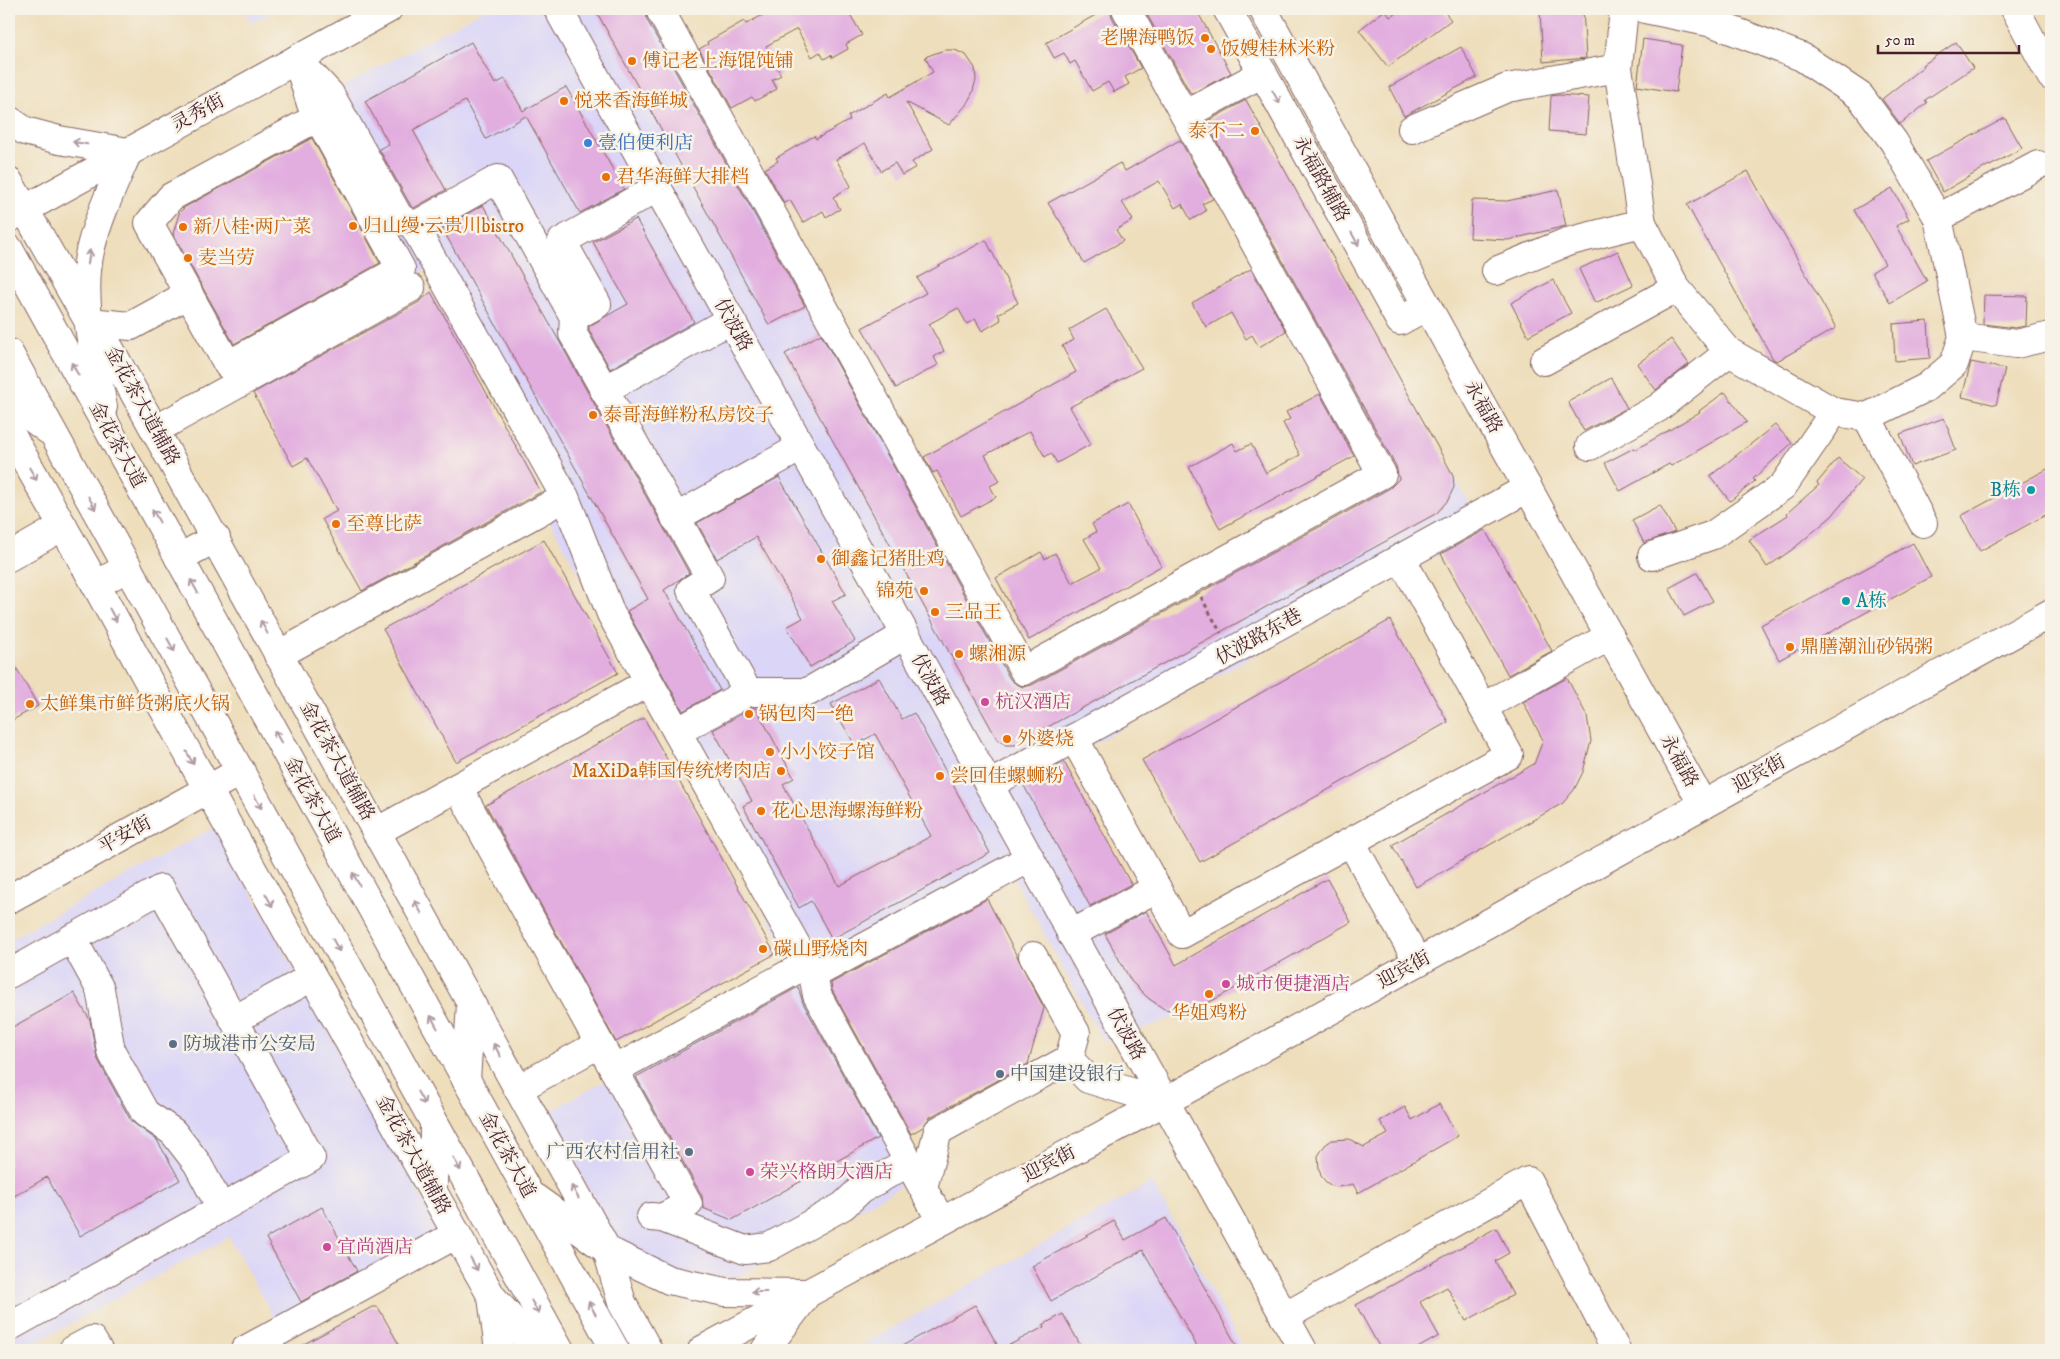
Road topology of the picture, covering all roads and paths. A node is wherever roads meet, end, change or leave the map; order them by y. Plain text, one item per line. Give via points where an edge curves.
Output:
1 (388, 9) edge
2 (558, 9) edge
3 (667, 9) edge
4 (1126, 9) edge
5 (1227, 9) edge
6 (1263, 9) edge
7 (1624, 9) edge
8 (1645, 9) edge
9 (2015, 9) edge
10 (297, 59) junction
11 (1618, 68) junction
12 (1263, 73) junction
13 (2051, 76) edge
14 (1185, 115) junction
15 (318, 117) junction
16 (9, 120) edge
17 (1412, 129) dead end
18 (128, 152) junction
19 (2038, 165) dead end
20 (9, 182) edge
21 (657, 188) junction
22 (17, 214) edge
23 (1938, 218) junction
24 (1642, 223) junction
25 (414, 226) junction
26 (9, 249) edge
27 (1496, 271) dead end
28 (440, 272) junction
29 (406, 278) junction
30 (1676, 288) junction
31 (189, 294) junction
32 (1428, 306) junction
33 (574, 317) junction
34 (730, 320) junction
35 (89, 322) junction
36 (2051, 336) edge
37 (1963, 337) junction
38 (1730, 352) junction
39 (9, 353) edge
40 (1544, 361) dead end
41 (604, 390) junction
42 (9, 401) edge
43 (1834, 412) junction
44 (1867, 417) junction
45 (107, 427) junction
46 (155, 430) junction
47 (9, 431) edge
48 (54, 434) junction
49 (1590, 446) dead end
50 (801, 447) junction
51 (1528, 488) junction
52 (548, 506) dead end
53 (675, 518) junction
54 (1923, 524) dead end
55 (63, 526) junction
56 (216, 538) junction
57 (1652, 556) dead end
58 (9, 557) edge
59 (179, 558) junction
60 (1401, 558) junction
61 (128, 567) junction
62 (1191, 579) junction
63 (96, 584) junction
64 (2051, 613) edge
65 (905, 635) junction
66 (1610, 636) junction
67 (1231, 652) junction
68 (278, 655) junction
69 (648, 682) junction
70 (748, 692) junction
71 (1483, 707) junction
72 (676, 732) junction
73 (1074, 738) junction
74 (241, 771) junction
75 (989, 785) junction
76 (458, 787) junction
77 (208, 790) junction
78 (1703, 805) junction
79 (376, 832) junction
80 (1351, 842) junction
81 (1030, 858) junction
82 (1156, 888) junction
83 (9, 899) edge
84 (1071, 934) junction
85 (72, 938) junction
86 (1033, 956) dead end
87 (1418, 962) junction
88 (810, 969) junction
89 (9, 974) edge
90 (312, 976) junction
91 (471, 1004) junction
92 (234, 1020) junction
93 (599, 1044) junction
94 (1069, 1059) junction
95 (614, 1070) junction
96 (466, 1080) junction
97 (518, 1089) junction
98 (1164, 1102) junction
99 (434, 1122) junction
100 (909, 1162) junction
101 (923, 1188) junction
102 (433, 1191) junction
103 (529, 1195) junction
104 (221, 1208) junction
105 (941, 1221) junction
106 (457, 1234) junction
107 (607, 1250) junction
108 (808, 1293) junction
109 (492, 1297) junction
110 (1284, 1317) junction
111 (10, 1323) edge
112 (73, 1350) edge
113 (98, 1350) edge
114 (245, 1350) edge
115 (499, 1350) edge
116 (531, 1350) edge
117 (560, 1350) edge
118 (615, 1350) edge
119 (648, 1350) edge
120 (702, 1350) edge
121 (765, 1350) edge
122 (1303, 1350) edge
123 (1616, 1350) edge

1 - 10 street, 灵秀街
2 - 21 street, 伏波路
3 - 62 street via 661,12 1024,671
4 - 14 street
5 - 12 street, 永福路辅路
6 - 32 street, 永福路
7 - 11 street
8 - 23 street via 1713,23 1802,57 1860,96 1894,142
9 - 13 street
10 - 15 street
10 - 18 street, 灵秀街
10 - 25 street via 330,94 398,217
11 - 17 street via 1507,88
11 - 24 street
12 - 14 street
12 -> 32 street, 永福路辅路 via 1400,321
14 - 62 street via 1382,474
15 - 29 street
15 - 31 street via 171,197 150,223
18 -> 16 street via 25,131
18 - 22 street, 灵秀街
35 -> 18 street via 86,283 90,253 101,213
19 - 23 street
20 - 22 street, 金花茶大道辅路
21 - 33 street via 562,241 597,304
21 - 34 street, 伏波路
22 - 35 street, 金花茶大道辅路
23 - 37 street
24 - 27 street via 1567,242
24 - 30 street
25 - 28 street
25 - 33 street via 498,179
45 -> 26 street, 金花茶大道
28 - 29 street
28 - 69 street via 565,497 611,614
29 - 31 street via 228,365
29 - 46 street
30 - 38 street
30 - 40 street
31 - 35 street via 131,326
32 - 51 street, 永福路
33 - 41 street via 573,334
34 - 41 street
34 - 50 street, 伏波路
35 - 45 street
35 - 46 street, 金花茶大道辅路 via 105,340
36 - 37 street via 2016,344
37 - 44 street via 1954,364 1928,387
38 - 43 street
38 - 49 street via 1658,408
39 - 48 street
41 - 53 street
42 - 48 street
43 - 44 street
43 - 57 street via 1783,486 1713,535
44 - 54 street
59 -> 45 street, 金花茶大道
46 - 56 street, 金花茶大道辅路
47 -> 55 street, 金花茶大道辅路
48 -> 61 street
50 - 53 street
50 - 65 street, 伏波路
51 - 60 street, 伏波路东巷
51 - 66 street, 永福路
52 - 68 street
53 - 70 street via 710,578 691,590
55 - 58 street
55 - 63 street, 金花茶大道辅路
56 - 59 street
68 -> 56 street, 金花茶大道辅路
96 -> 59 street, 金花茶大道
60 - 67 street, 伏波路东巷
60 - 71 street
61 - 63 street
61 -> 74 street
62 - 67 path
63 -> 77 street, 金花茶大道辅路
64 - 78 street, 迎宾街
65 - 70 street via 808,692
65 - 75 street, 伏波路
66 - 71 street
66 - 78 street, 永福路
67 - 73 street, 伏波路东巷
68 - 79 street, 金花茶大道辅路
69 - 72 street
69 - 76 street
70 - 72 street
71 - 80 street via 1509,754
72 - 88 street
73 - 75 street, 伏波路东巷
73 - 82 street
74 - 77 street, 平安街
74 -> 99 street
75 - 81 street, 伏波路
76 - 79 street
76 - 93 street
77 - 83 street, 平安街
77 -> 90 street, 金花茶大道辅路
78 - 87 street, 迎宾街
91 -> 79 street, 金花茶大道辅路
80 - 82 street via 1182,934
80 - 87 street
81 - 84 street, 伏波路
81 - 88 street
82 - 84 street
84 - 98 street, 伏波路
85 - 89 street
85 - 92 street via 161,889
85 - 104 street via 100,989 111,1051 145,1113 173,1132 197,1163
86 - 94 street via 1076,1033
87 - 98 street, 迎宾街
88 - 95 street
88 - 100 street via 817,995
90 - 92 street
90 - 102 street, 金花茶大道辅路
91 - 96 street
97 -> 91 street, 金花茶大道辅路
92 - 104 street via 311,1158
93 - 95 street
93 - 97 street
94 - 98 street via 1088,1079
94 - 101 street via 938,1131
95 - 100 street via 688,1204 653,1218 745,1250 769,1247 843,1206 860,1190
96 - 103 street, 金花茶大道
107 -> 97 street, 金花茶大道辅路
98 - 105 street, 迎宾街
98 - 110 street, 伏波路
99 - 102 street
99 -> 117 street
100 - 101 street
101 - 105 street
102 - 106 street, 金花茶大道辅路
103 - 107 street
118 -> 103 street, 金花茶大道
104 - 111 street
105 - 108 street, 迎宾街
106 -> 109 street, 金花茶大道辅路
106 - 114 street
108 -> 107 street via 725,1292 669,1280
107 - 119 street, 金花茶大道辅路 via 622,1303
108 - 120 street, 迎宾街
108 - 121 street
109 - 115 street
109 - 116 street, 金花茶大道辅路 via 521,1330
110 - 122 street, 伏波路
110 - 123 street via 1528,1182
112 - 113 street via 92,1340

